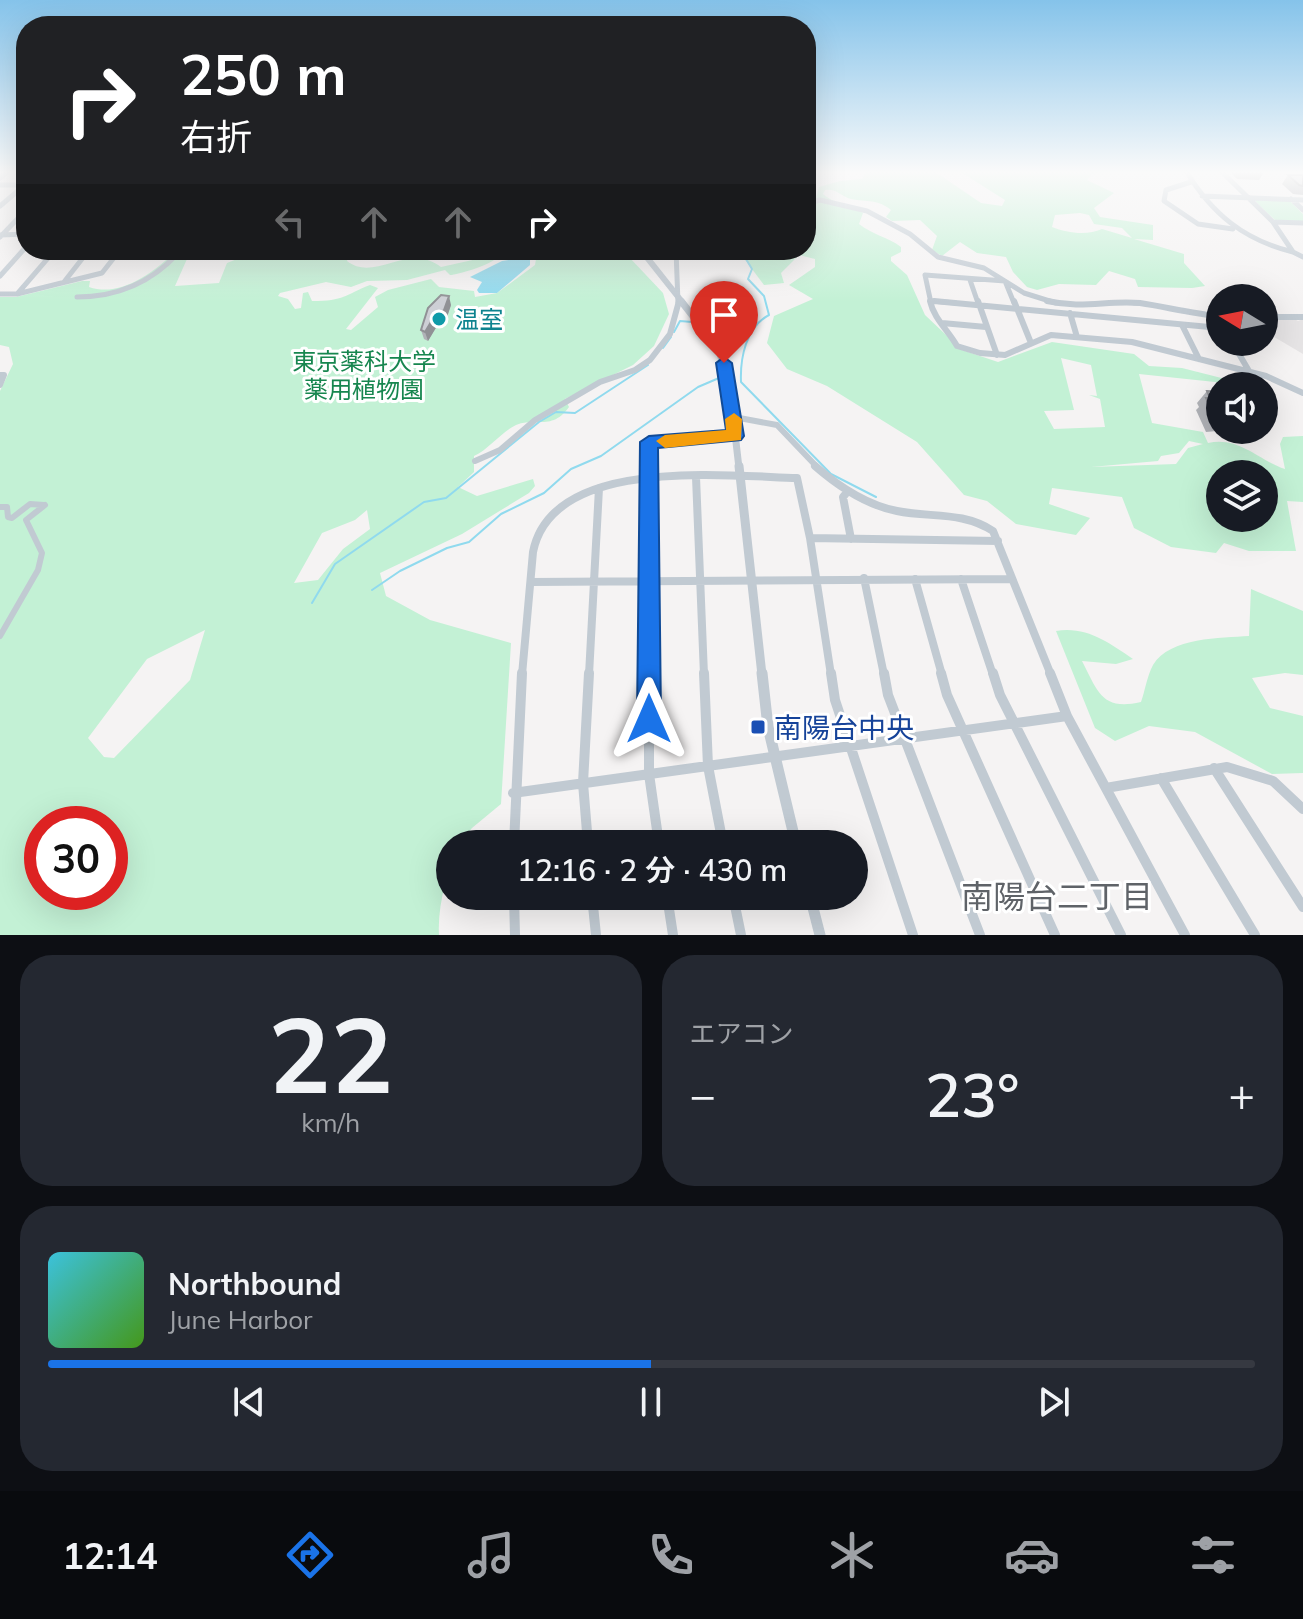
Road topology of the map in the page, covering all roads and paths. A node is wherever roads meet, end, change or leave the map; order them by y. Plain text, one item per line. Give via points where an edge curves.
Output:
1 (874, 215) edge
2 (1184, 215) edge
3 (1221, 215) edge
4 (1266, 215) edge
5 (16, 220) edge
6 (1273, 222) junction
7 (1303, 223) edge
8 (1235, 229) junction
9 (0, 236) edge
10 (1293, 252) junction
11 (1303, 257) edge
12 (16, 258) edge
13 (46, 260) edge
14 (81, 260) edge
15 (112, 260) edge
16 (170, 260) edge
17 (649, 260) edge
18 (677, 260) edge
19 (0, 276) edge
20 (970, 280) junction
21 (1005, 281) junction
22 (62, 284) junction
23 (0, 294) edge
24 (17, 294) junction
25 (77, 297) dead end
26 (680, 298) junction
27 (931, 301) junction
28 (978, 304) junction
29 (1017, 308) junction
30 (1070, 313) junction
31 (1206, 315) edge
32 (1278, 316) edge
33 (1303, 317) edge
34 (939, 323) junction
35 (1182, 325) junction
36 (986, 327) junction
37 (1206, 327) edge
38 (1077, 337) junction
39 (1031, 343) junction
40 (997, 355) junction
41 (1240, 356) edge
42 (1199, 359) junction
43 (1249, 371) junction
44 (0, 375) edge
45 (0, 385) edge
46 (1303, 393) edge
47 (734, 417) junction
48 (735, 436) junction
49 (475, 461) dead end
50 (649, 477) junction
51 (696, 477) junction
52 (739, 477) junction
53 (599, 488) junction
54 (848, 491) junction
55 (0, 507) edge
56 (810, 538) junction
57 (851, 539) junction
58 (998, 541) junction
59 (864, 578) junction
60 (816, 579) junction
61 (915, 579) junction
62 (961, 579) junction
63 (1010, 579) junction
64 (699, 580) junction
65 (751, 580) junction
66 (593, 581) junction
67 (649, 581) junction
68 (531, 582) junction
69 (0, 636) edge
70 (1067, 716) junction
71 (1015, 724) junction
72 (964, 731) junction
73 (905, 739) junction
74 (851, 746) junction
75 (774, 757) junction
76 (708, 766) junction
77 (1214, 768) junction
78 (649, 774) junction
79 (1161, 778) junction
80 (583, 783) junction
81 (1106, 788) junction
82 (513, 793) junction
83 (1303, 809) edge
84 (514, 830) edge
85 (587, 830) edge
86 (657, 830) edge
87 (720, 830) edge
88 (792, 830) edge
89 (1303, 907) edge
90 (514, 910) edge
91 (593, 910) edge
92 (669, 910) edge
93 (736, 910) edge
94 (814, 910) edge
95 (515, 935) edge
96 (596, 935) edge
97 (673, 935) edge
98 (741, 935) edge
99 (820, 935) edge
100 (913, 935) edge
101 (980, 935) edge
102 (1055, 935) edge
103 (1121, 935) edge
104 (1185, 935) edge
105 (1255, 935) edge

1 - 21 street via 938,257 984,268
2 - 8 street via 1198,224
3 - 8 street
4 - 6 street
5 - 9 street
6 - 7 street
6 - 10 street
8 - 10 street via 1259,244
10 - 11 street
12 - 19 street
13 - 24 street
14 - 22 street
15 - 22 street via 102,273
16 - 25 street via 142,284 97,298
17 - 26 street
18 - 26 street
20 - 21 street
20 - 27 street via 925,275
20 - 28 street
21 - 29 street
21 - 31 street via 1065,306 1138,303
22 - 24 street
23 - 24 street
26 - 47 street via 718,348
26 - 49 street via 669,336 647,361 539,417 502,448
27 - 28 street
27 - 34 street
28 - 29 street
28 - 36 street
29 - 30 street
29 - 39 street
30 - 35 street
30 - 38 street
32 - 33 street
34 - 36 street
34 - 40 street via 957,346
35 - 37 street
35 - 42 street
36 - 40 street
38 - 39 street via 1051,335
38 - 42 street via 1132,342
39 - 40 street
41 - 43 street
42 - 43 street
43 - 46 street
44 - 45 street
47 - 48 street
47 - 54 street via 781,428 801,454
48 - 50 street via 649,442
48 - 52 street
50 - 51 street
50 - 53 street
50 - 67 street
51 - 52 street
51 - 64 street
52 - 56 street via 797,478
52 - 65 street
53 - 66 street
53 - 68 street via 556,509 542,523
54 - 57 street via 843,497
54 - 58 street via 883,508 982,522
55 - 69 street via 7,507 12,518 30,504 45,505 26,520 42,553 38,570
56 - 57 street
56 - 60 street
57 - 58 street
58 - 63 street
59 - 60 street
59 - 61 street
59 - 73 street via 888,695
60 - 65 street
60 - 74 street via 835,700
61 - 62 street
61 - 72 street via 947,695
62 - 63 street
62 - 71 street
63 - 70 street
64 - 65 street
64 - 67 street
64 - 76 street
65 - 75 street
66 - 67 street
66 - 68 street
66 - 80 street
67 - 78 street
68 - 82 street
70 - 71 street
70 - 81 street
71 - 72 street
71 - 103 street
72 - 73 street
72 - 102 street
73 - 74 street
73 - 101 street
74 - 75 street
74 - 100 street
75 - 76 street
75 - 88 street
76 - 78 street
76 - 87 street
77 - 79 street
77 - 83 street via 1273,781
77 - 89 street
78 - 80 street
78 - 86 street
79 - 81 street
79 - 105 street
80 - 82 street
80 - 85 street
81 - 104 street
82 - 84 street
90 - 95 street
91 - 96 street
92 - 97 street
93 - 98 street
94 - 99 street

